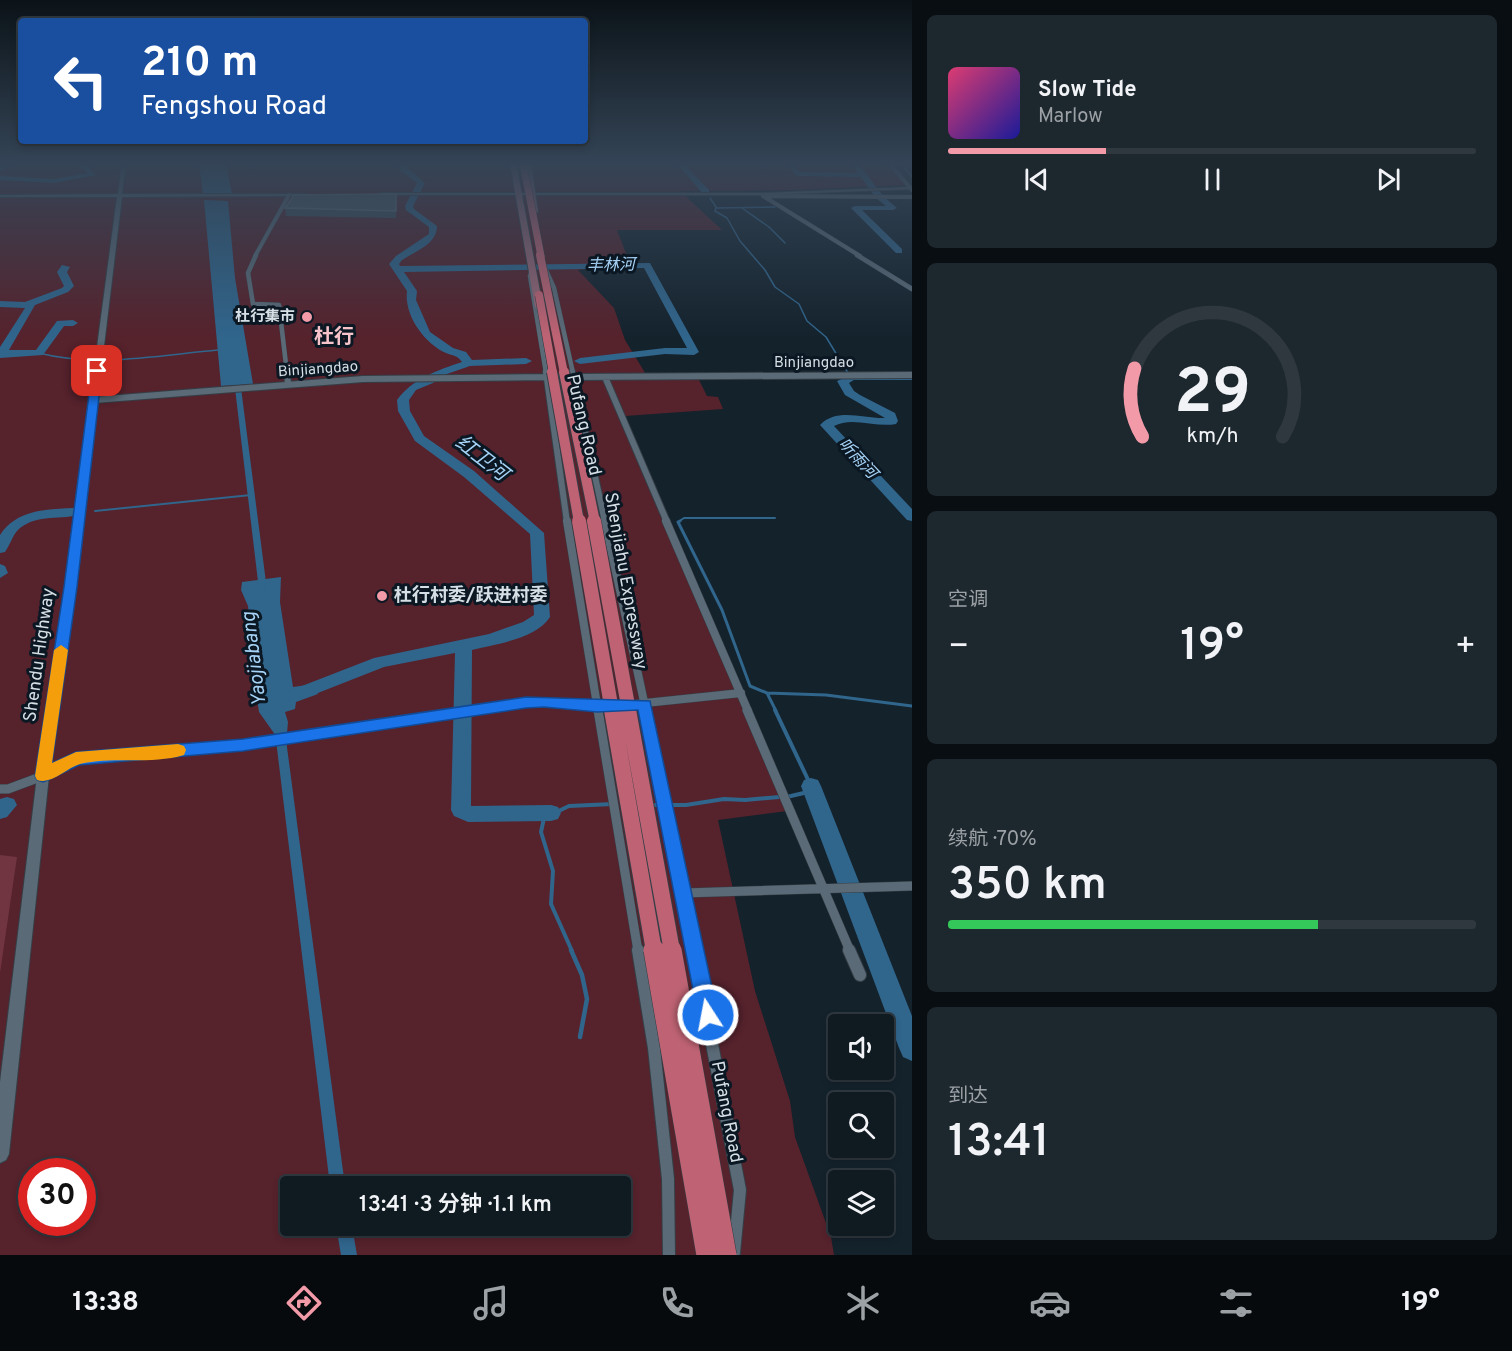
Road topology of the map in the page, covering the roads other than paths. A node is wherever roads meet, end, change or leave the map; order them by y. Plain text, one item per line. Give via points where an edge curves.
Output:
1 (116, 222) edge
2 (274, 222) edge
3 (524, 222) edge
4 (524, 222) edge
5 (534, 222) edge
6 (537, 222) edge
7 (804, 222) edge
8 (544, 265) junction
9 (532, 266) junction
10 (912, 289) edge
11 (912, 375) edge
12 (545, 377) junction
13 (572, 377) junction
14 (605, 377) junction
15 (288, 384) junction
16 (94, 400) junction
17 (741, 693) junction
18 (605, 696) dead end
19 (629, 696) dead end
20 (645, 705) junction
21 (597, 706) junction
22 (633, 717) dead end
23 (609, 719) dead end
24 (43, 776) junction
25 (0, 789) edge
26 (823, 886) junction
27 (912, 886) edge
28 (684, 893) junction
29 (860, 975) dead end
30 (0, 1154) edge
31 (669, 1255) edge
32 (699, 1255) edge
33 (707, 1255) edge
34 (726, 1255) edge
35 (733, 1255) edge

1 - 16 main road, Shendu Highway
2 - 15 street via 248,273 255,306 279,305
3 - 33 highway, Shenjiahu Expressway, bridge
4 - 9 main road, Pufang Road
5 - 34 highway, Shenjiahu Expressway, bridge via 592,507
6 - 8 main road, Pufang Road
7 - 10 street
8 - 13 street, Pufang Road via 554,288
8 - 19 main road, Pufang Road, bridge
9 - 12 street, Pufang Road via 530,276
9 - 18 main road, Pufang Road, bridge
11 - 14 street, Binjiangdao
12 - 15 street, Binjiangdao
12 - 21 street, Pufang Road
13 - 14 street, Binjiangdao
13 - 20 street, Pufang Road
14 - 17 street
15 - 16 street, Binjiangdao
16 - 24 main road, Shendu Highway
17 - 20 street
17 - 26 street
20 - 21 street
20 - 28 street, Pufang Road
21 - 24 street via 544,702 243,745 76,759
21 - 31 street, Pufang Road via 661,1105 668,1179
22 - 35 main road, Pufang Road, bridge
23 - 32 main road, bridge
24 - 25 street
24 - 30 main road, Shendu Highway
26 - 27 street
26 - 28 street
26 - 29 street
28 - 35 street, Pufang Road via 740,1190

